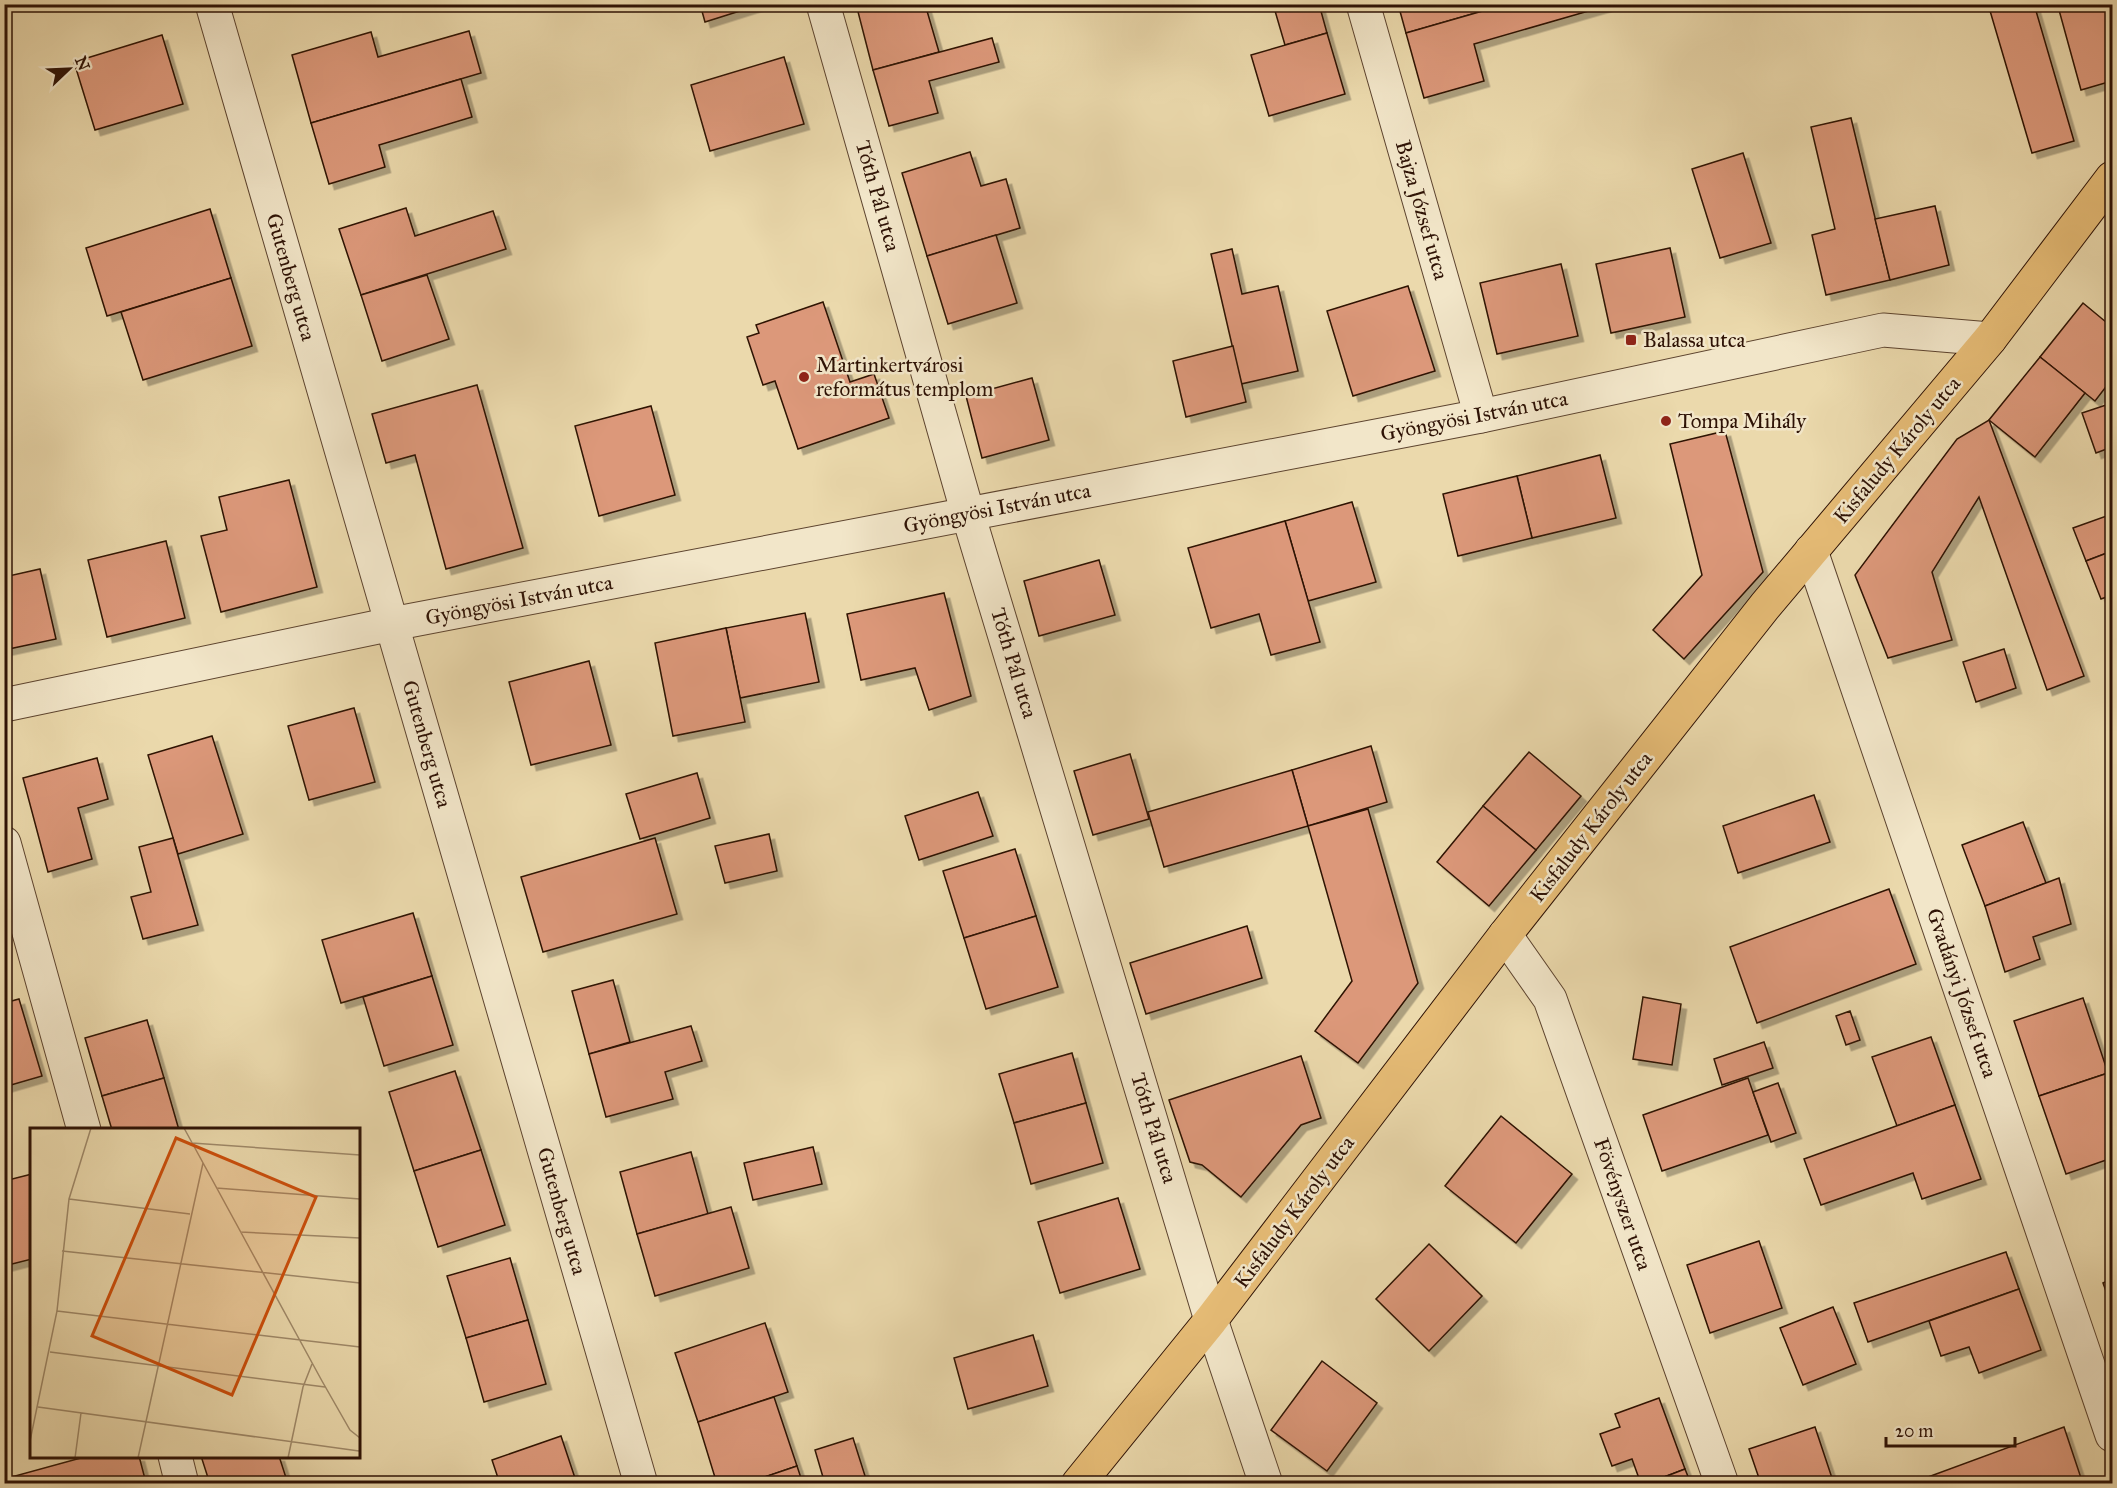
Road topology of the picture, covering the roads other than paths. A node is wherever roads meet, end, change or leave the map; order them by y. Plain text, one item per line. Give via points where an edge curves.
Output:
1 (212, 4) edge
2 (823, 4) edge
3 (1364, 4) edge
4 (2112, 178) edge
5 (1990, 339) junction
6 (1481, 416) junction
7 (969, 513) junction
8 (1811, 551) junction
9 (392, 624) junction
10 (4, 705) edge
11 (4, 843) edge
12 (1505, 935) junction
13 (83, 1128) edge
14 (1211, 1320) junction
15 (2112, 1435) edge
16 (176, 1458) edge
17 (182, 1484) edge
18 (641, 1484) edge
19 (1078, 1484) edge
20 (1266, 1484) edge
21 (1722, 1484) edge

1 - 9 street, Gutenberg utca
2 - 7 street, Tóth Pál utca
3 - 6 street, Bajza József utca
4 - 5 main road, Kisfaludy Károly utca
5 - 6 street, Gyöngyösi István utca via 1883,330
5 - 8 main road, Kisfaludy Károly utca
6 - 7 street, Gyöngyösi István utca
7 - 9 street, Gyöngyösi István utca
7 - 14 street, Tóth Pál utca
8 - 12 main road, Kisfaludy Károly utca
8 - 15 street, Gvadányi József utca
9 - 10 street, Gyöngyösi István utca
9 - 18 street, Gutenberg utca
11 - 13 street
12 - 14 main road, Kisfaludy Károly utca
12 - 21 street, Fövényszer utca via 1550,999
14 - 19 main road, Kisfaludy Károly utca
14 - 20 street, Tóth Pál utca
16 - 17 street

